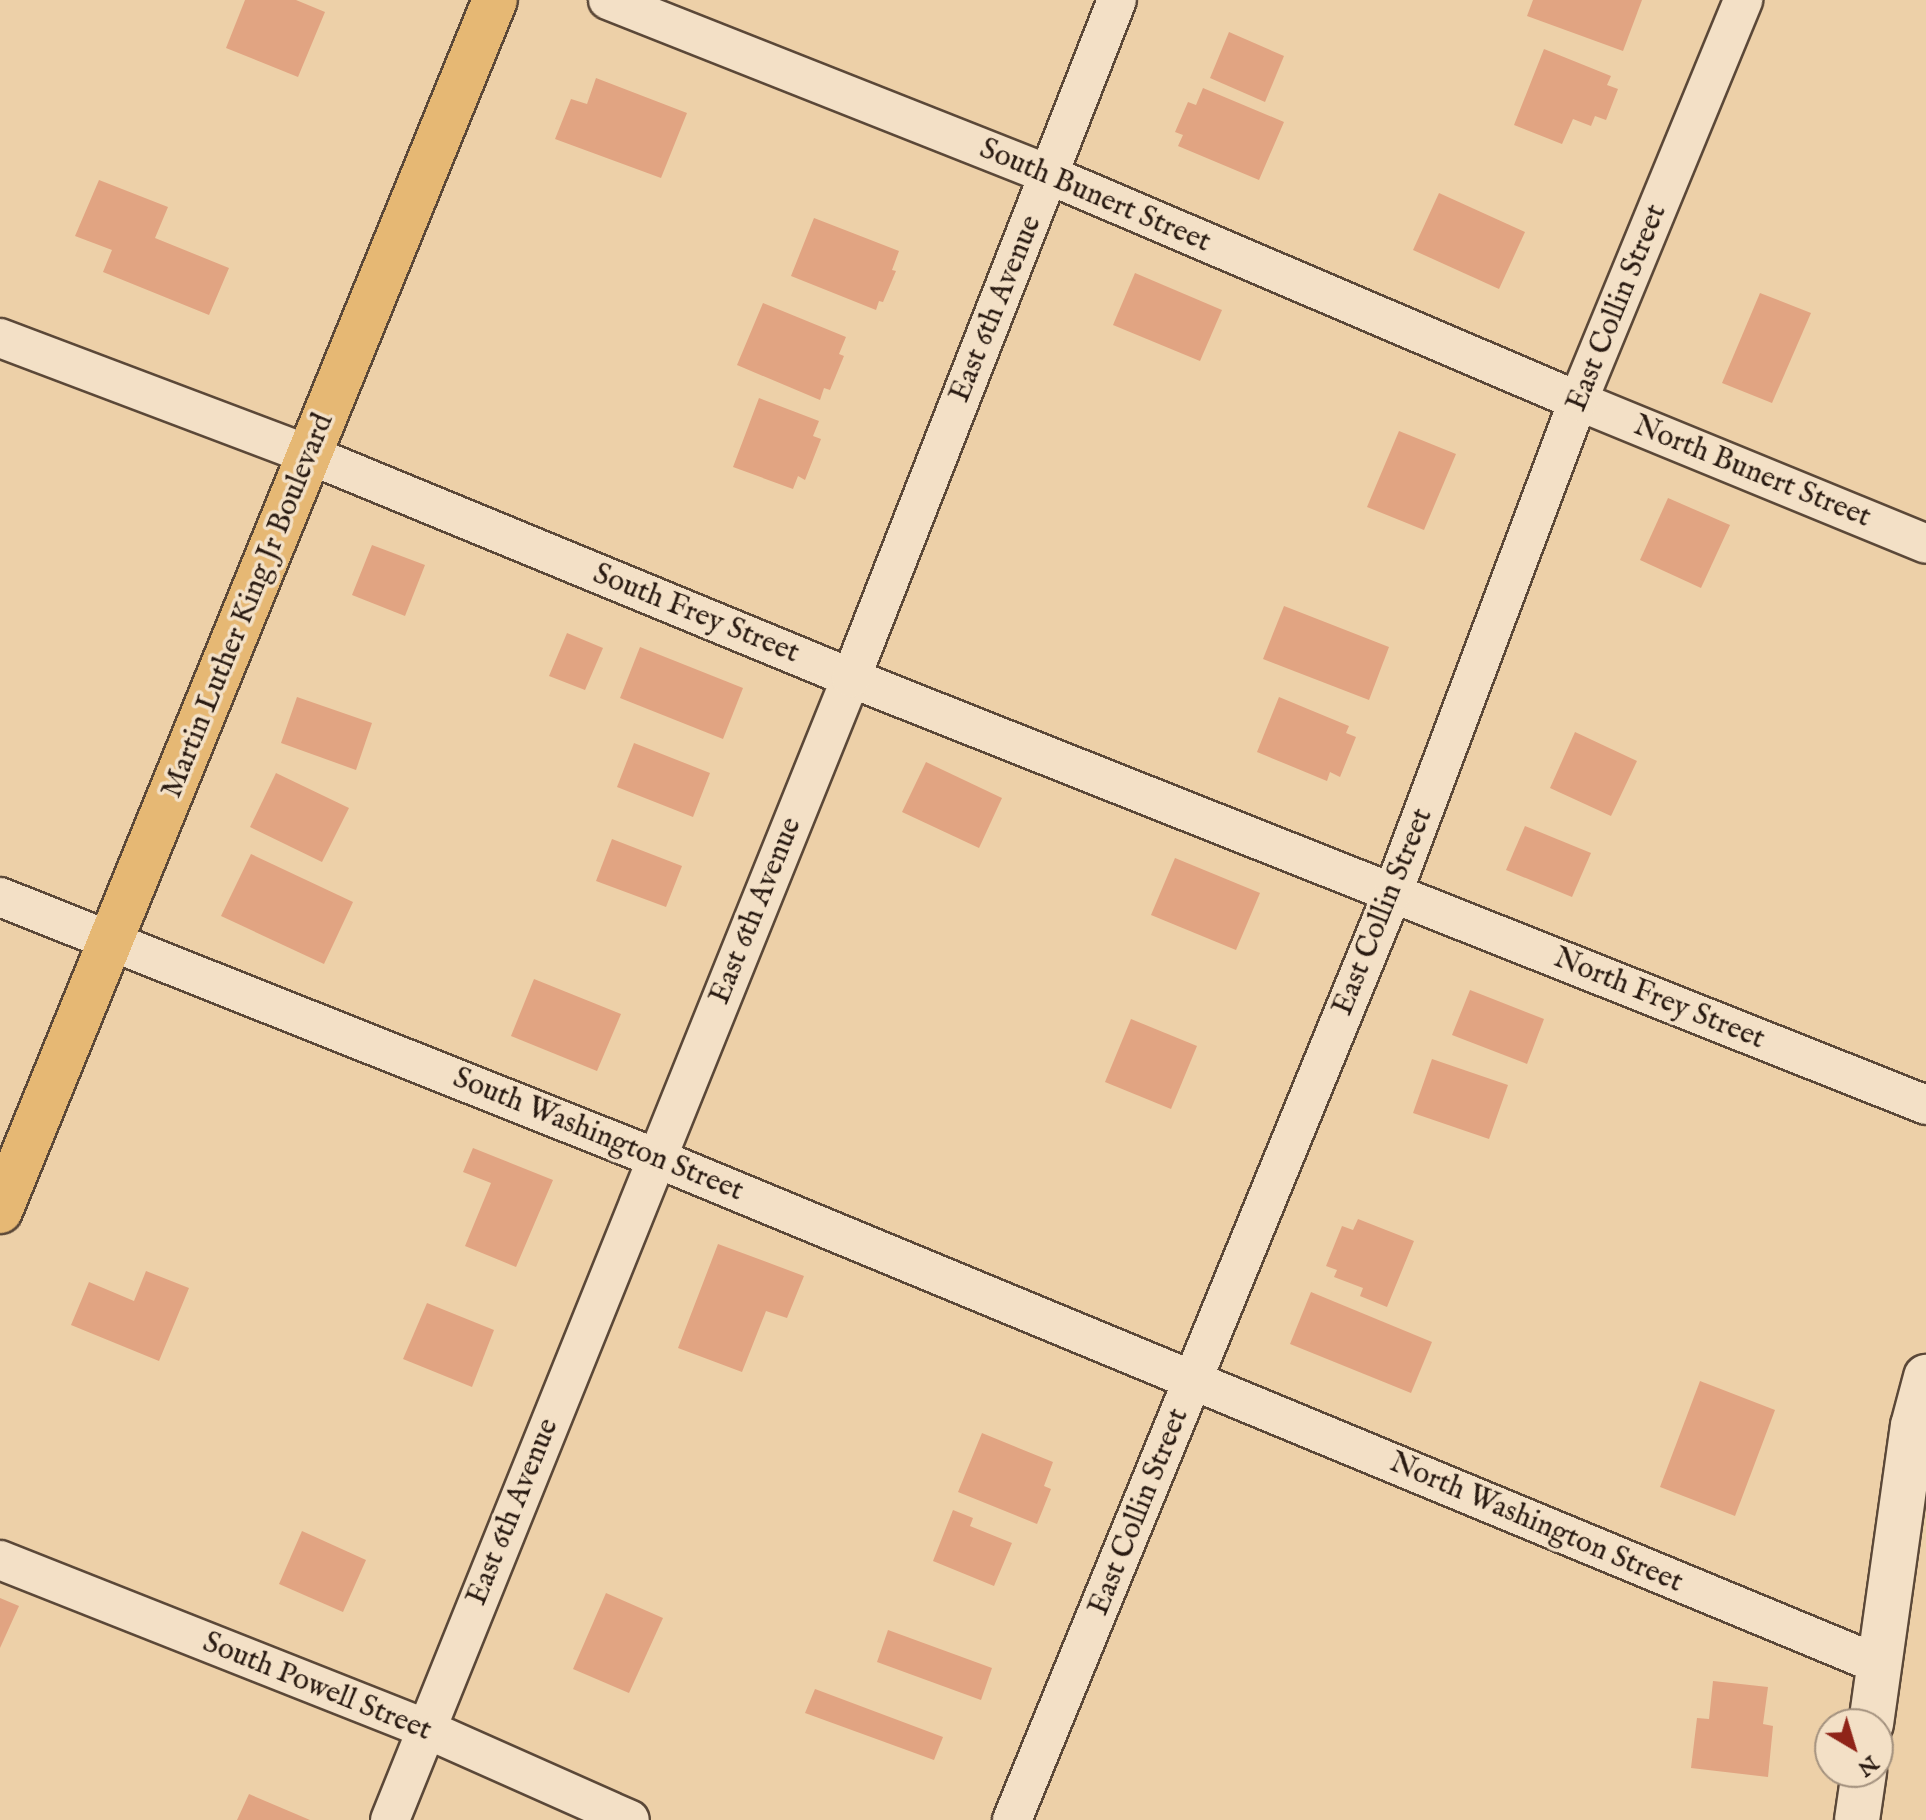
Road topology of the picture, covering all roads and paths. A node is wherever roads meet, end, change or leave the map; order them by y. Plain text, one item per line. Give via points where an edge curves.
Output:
1 (495, 0) edge
2 (608, 0) edge
3 (1117, 0) edge
4 (1743, 0) edge
5 (1049, 175) junction
6 (0, 338) edge
7 (1578, 401) junction
8 (310, 455) junction
9 (1926, 544) edge
10 (851, 678) junction
11 (1393, 892) junction
12 (0, 897) edge
13 (111, 938) junction
14 (1926, 1105) edge
15 (656, 1158) junction
16 (0, 1211) edge
17 (1926, 1377) edge
18 (1193, 1380) junction
19 (0, 1560) edge
20 (1880, 1665) junction
21 (1873, 1708) edge
22 (426, 1729) junction
23 (1862, 1788) edge
24 (390, 1820) edge
25 (630, 1820) edge
26 (1012, 1820) edge
27 (1857, 1820) edge

1 - 8 main road, Martin Luther King Jr Boulevard
2 - 5 street, South Bunert Street
3 - 5 street, East 6th Avenue
4 - 7 street, East Collin Street
5 - 7 street, South Bunert Street
5 - 10 street, East 6th Avenue
6 - 8 street, South Frey Street
7 - 9 street, North Bunert Street
7 - 11 street, East Collin Street
8 - 10 street, South Frey Street
8 - 13 main road, Martin Luther King Jr Boulevard
10 - 11 street, South Frey Street
10 - 15 street, East 6th Avenue
11 - 14 street, North Frey Street
11 - 18 street, East Collin Street
12 - 13 street, South Washington Street
13 - 15 street, South Washington Street
13 - 16 main road, Martin Luther King Jr Boulevard
15 - 18 street, South Washington Street
15 - 22 street, East 6th Avenue
17 - 20 street via 1913,1426
18 - 20 street, North Washington Street
18 - 26 street, East Collin Street
19 - 22 street, South Powell Street
20 - 21 street
22 - 24 street, East 6th Avenue
22 - 25 street, South Powell Street
23 - 27 street

